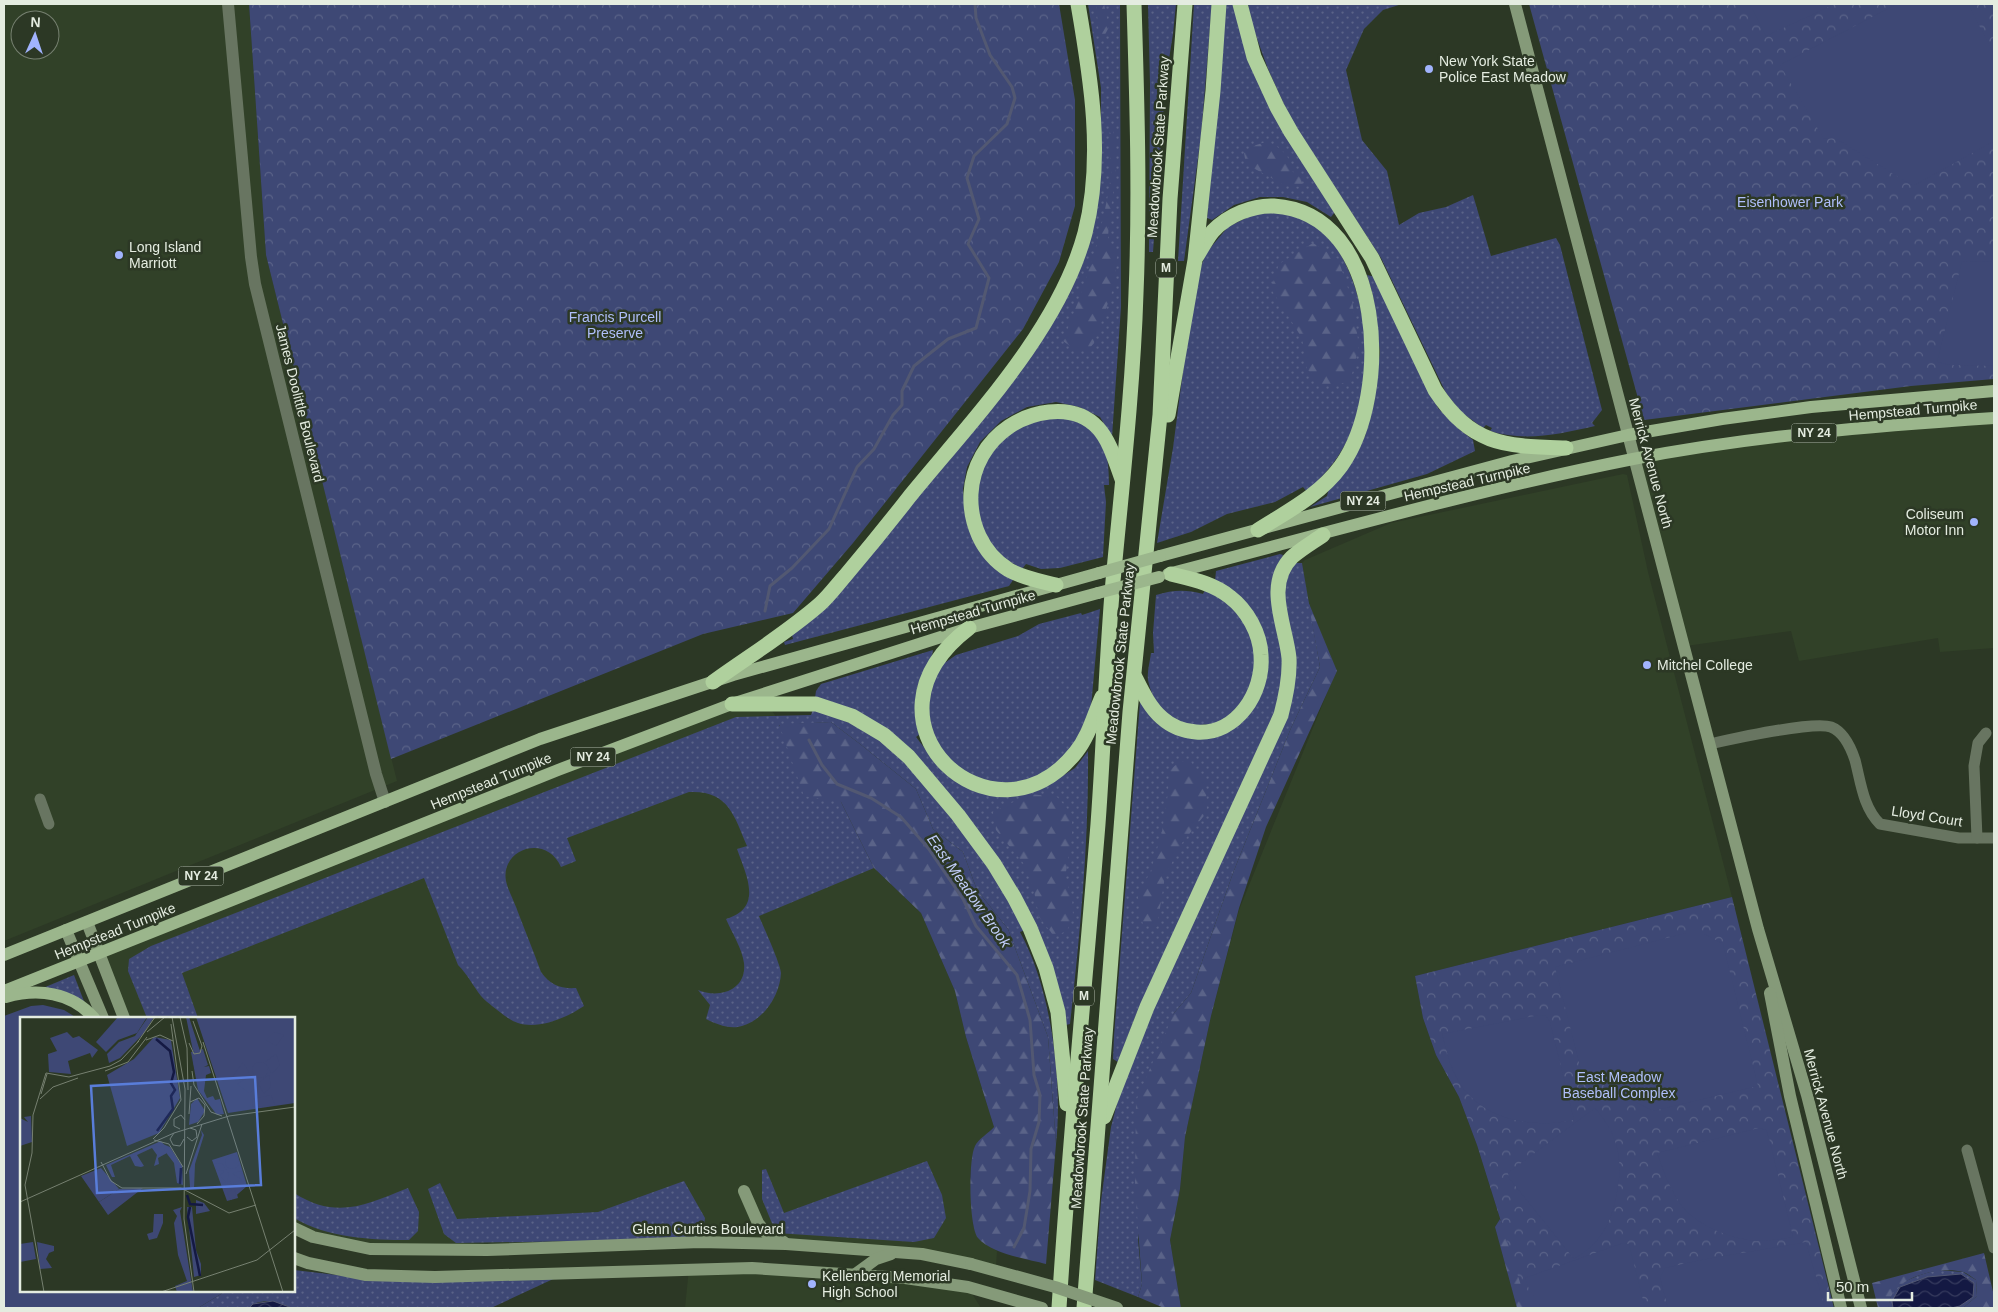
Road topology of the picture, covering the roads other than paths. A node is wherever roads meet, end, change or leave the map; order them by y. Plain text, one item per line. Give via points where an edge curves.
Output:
1 (228, 4) edge
2 (1078, 4) edge
3 (1134, 4) edge
4 (1185, 4) edge
5 (1219, 4) edge
6 (1240, 4) edge
7 (1514, 4) edge
8 (1195, 260) junction
9 (1994, 390) edge
10 (1994, 418) edge
11 (1628, 435) junction
12 (1566, 448) junction
13 (1634, 459) junction
14 (1123, 481) junction
15 (1258, 530) junction
16 (1148, 532) junction
17 (1323, 534) junction
18 (1165, 575) junction
19 (1056, 585) junction
20 (969, 628) junction
21 (1135, 677) junction
22 (713, 682) junction
23 (1107, 684) junction
24 (732, 704) junction
25 (1986, 733) dead end
26 (1710, 744) junction
27 (40, 799) dead end
28 (385, 802) junction
29 (49, 824) dead end
30 (1977, 838) junction
31 (1994, 838) edge
32 (87, 922) junction
33 (1758, 929) junction
34 (66, 930) junction
35 (99, 954) junction
36 (4, 955) edge
37 (79, 961) junction
38 (4, 991) edge
39 (4, 998) edge
40 (93, 1017) edge
41 (102, 1017) edge
42 (124, 1017) edge
43 (1072, 1129) junction
44 (1098, 1129) junction
45 (1967, 1150) dead end
46 (744, 1191) dead end
47 (295, 1228) edge
48 (786, 1244) junction
49 (1994, 1248) edge
50 (896, 1252) junction
51 (295, 1258) edge
52 (854, 1275) junction
53 (1042, 1308) edge
54 (1058, 1308) edge
55 (1084, 1308) edge
56 (1117, 1308) edge
57 (1841, 1308) edge
58 (1861, 1308) edge

1 - 28 street, James Doolittle Boulevard via 255,284
2 - 22 highway via 1091,78 1094,158 1085,231 1064,289 1000,385 822,602 790,629
3 - 14 highway, Meadowbrook State Parkway / M via 1136,291
4 - 16 highway, Meadowbrook State Parkway / M via 1170,199 1160,415
5 - 8 highway
6 - 12 highway via 1254,57 1277,107 1372,258 1443,403 1462,424 1491,440 1520,446
7 - 11 main road, Merrick Avenue North
8 - 15 highway via 1212,232 1225,220 1267,206 1298,210 1324,223 1340,241 1355,268 1366,300 1371,331 1371,376 1367,405 1356,439 1342,465 1324,486
8 - 16 highway
9 - 11 main road, Hempstead Turnpike / NY 24 via 1770,412
10 - 13 main road, Hempstead Turnpike / NY 24 via 1798,435
11 - 12 main road, Hempstead Turnpike / NY 24
11 - 13 main road, Merrick Avenue North
12 - 15 main road, Hempstead Turnpike / NY 24
13 - 17 main road, Hempstead Turnpike / NY 24 via 1462,497
13 - 26 main road, Merrick Avenue North
14 - 19 highway via 1099,429 1091,421 1072,413 1035,414 1014,422 997,435 983,453 970,491 975,527 984,546 1008,569
14 - 23 highway, Meadowbrook State Parkway / M
15 - 19 main road, Hempstead Turnpike / NY 24, bridge
16 - 21 highway, Meadowbrook State Parkway / M
17 - 18 main road, Hempstead Turnpike / NY 24
17 - 44 highway via 1291,558 1280,576 1277,598 1289,658 1288,686 1281,715 1147,1007
18 - 20 main road, Hempstead Turnpike / NY 24, bridge
18 - 21 highway via 1208,583 1241,607 1251,620 1262,656 1257,688 1238,718 1223,728 1204,732 1184,731 1161,718
19 - 22 main road, Hempstead Turnpike / NY 24
20 - 23 highway via 952,641 930,672 922,696 921,713 931,746 940,759 972,783 1009,789 1027,786 1060,769 1085,739
20 - 24 main road, Hempstead Turnpike / NY 24
21 - 44 highway, Meadowbrook State Parkway / M via 1128,731
22 - 28 main road, Hempstead Turnpike / NY 24 via 540,740
23 - 43 highway, Meadowbrook State Parkway / M
24 - 35 main road, Hempstead Turnpike / NY 24 via 558,770
24 - 43 highway via 816,704 852,716 884,735 909,757 958,815 1014,897 1046,968 1058,1012
25 - 30 street via 1978,743 1974,766
26 - 30 street, Lloyd Court via 1814,725 1831,727 1845,737 1868,809 1880,824 1959,838
26 - 33 main road, Merrick Avenue North
27 - 29 street
28 - 32 main road, Hempstead Turnpike / NY 24
30 - 31 street, Lloyd Court
32 - 34 main road, Hempstead Turnpike / NY 24
32 - 35 main road
33 - 57 main road, Merrick Avenue North via 1790,1096
33 - 58 main road, Merrick Avenue North via 1807,1095
34 - 36 main road, Hempstead Turnpike / NY 24
34 - 37 main road
35 - 37 main road, Hempstead Turnpike / NY 24
35 - 42 main road
37 - 38 main road, Hempstead Turnpike / NY 24
37 - 41 main road
39 - 40 main road via 45,992 68,998
43 - 54 highway, Meadowbrook State Parkway / M
44 - 55 highway, Meadowbrook State Parkway / M
45 - 49 street
46 - 48 main road via 758,1223 766,1233
47 - 48 main road, Glenn Curtiss Boulevard via 313,1237 370,1250 479,1250 700,1242
48 - 50 main road, Glenn Curtiss Boulevard
50 - 52 main road via 876,1259
50 - 56 main road, Glenn Curtiss Boulevard, bridge via 971,1264
51 - 52 main road via 366,1275 435,1277 735,1268
52 - 53 main road via 968,1287

